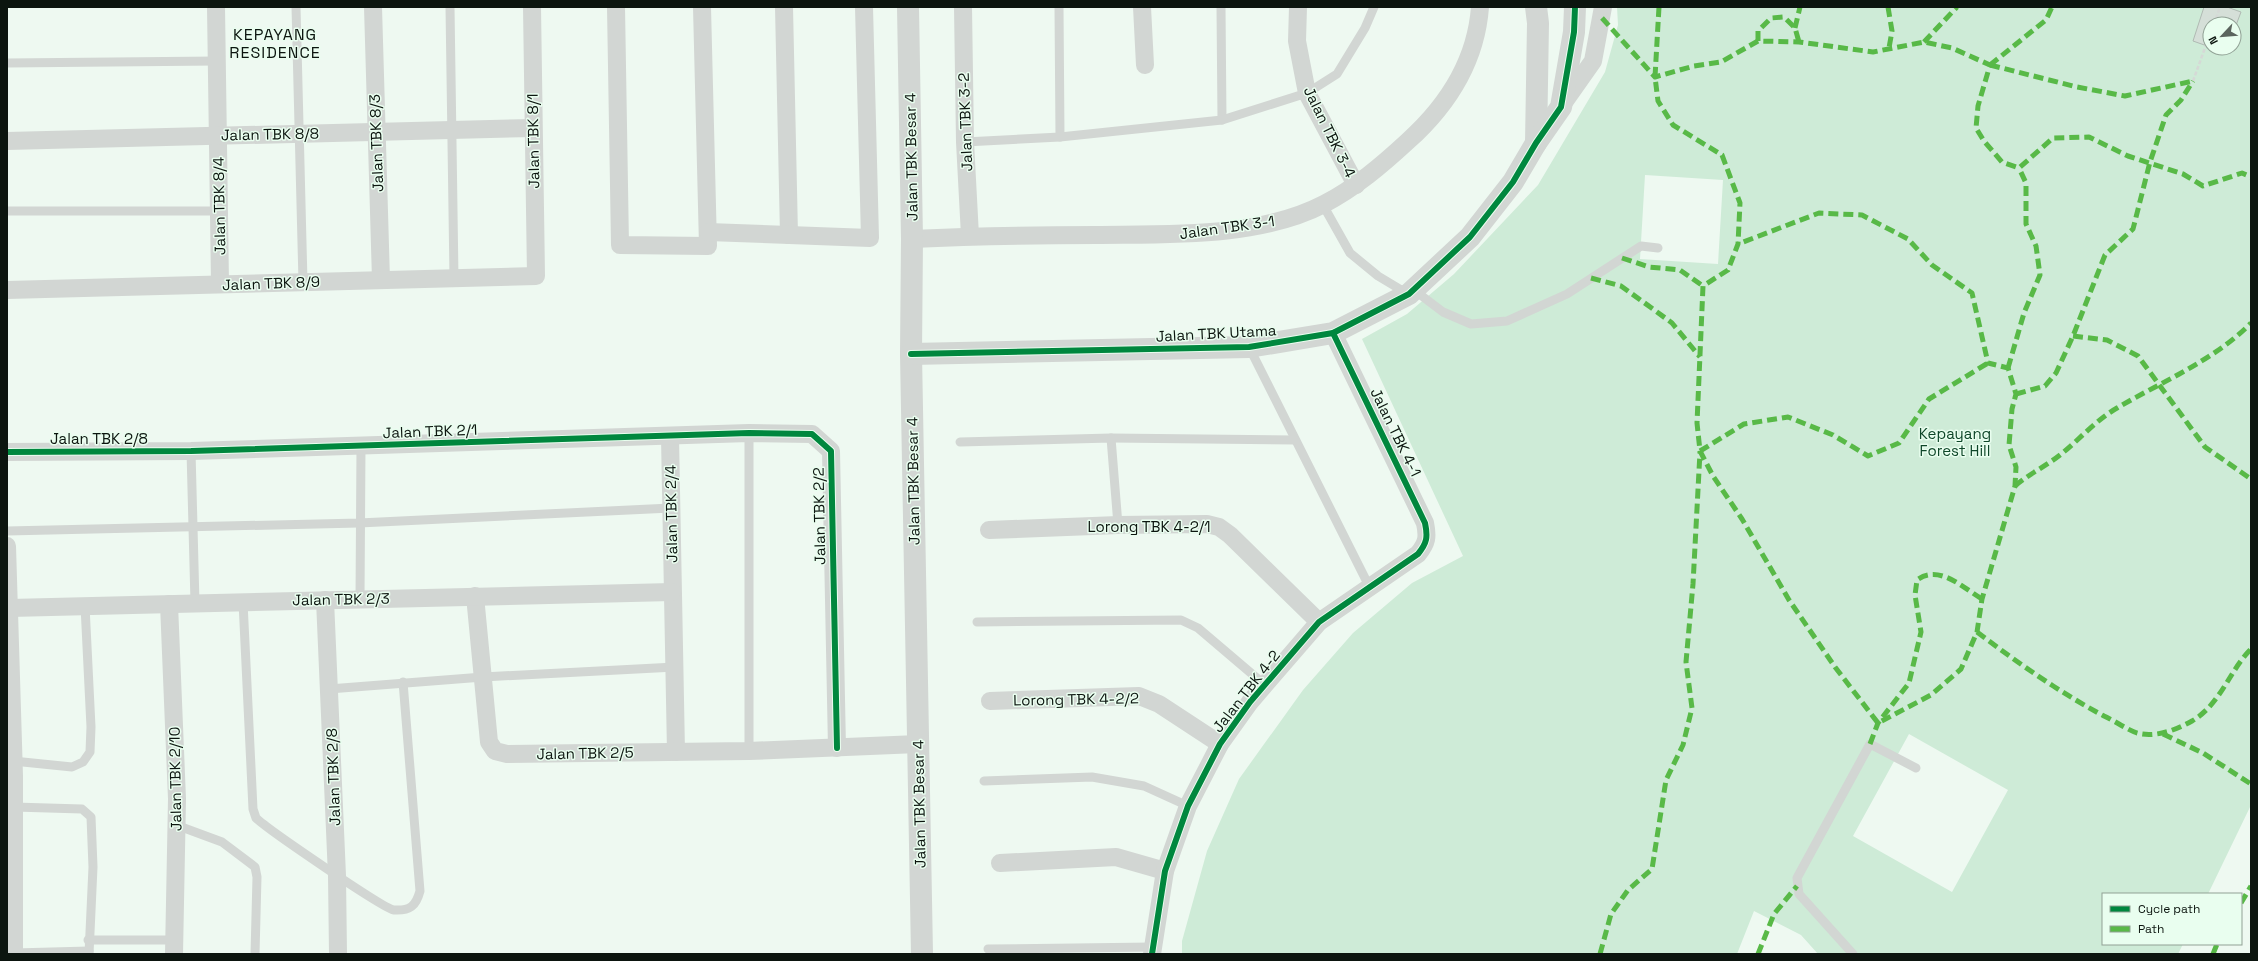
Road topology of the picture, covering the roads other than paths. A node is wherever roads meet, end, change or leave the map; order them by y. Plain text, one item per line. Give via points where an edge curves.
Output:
1 (216, 7) edge
2 (296, 7) edge
3 (373, 7) edge
4 (450, 7) edge
5 (532, 7) edge
6 (616, 7) edge
7 (702, 7) edge
8 (784, 7) edge
9 (864, 7) edge
10 (908, 7) edge
11 (963, 7) edge
12 (1059, 7) edge
13 (1142, 7) edge
14 (1221, 7) edge
15 (1298, 7) edge
16 (1374, 7) edge
17 (1480, 7) edge
18 (1536, 7) edge
19 (1574, 7) edge
20 (1604, 7) edge
21 (217, 61) junction
22 (7, 63) edge
23 (1145, 65) dead end
24 (1307, 93) junction
25 (1561, 107) junction
26 (1222, 120) junction
27 (533, 128) junction
28 (452, 130) junction
29 (375, 132) junction
30 (299, 134) junction
31 (218, 136) junction
32 (1060, 137) junction
33 (7, 140) edge
34 (965, 142) junction
35 (1536, 143) junction
36 (1356, 185) junction
37 (1322, 205) junction
38 (7, 211) edge
39 (219, 211) junction
40 (708, 232) junction
41 (789, 235) junction
42 (970, 236) junction
43 (912, 239) junction
44 (1658, 248) dead end
45 (536, 276) joint
46 (454, 278) junction
47 (381, 280) junction
48 (303, 282) junction
49 (220, 284) junction
50 (7, 290) edge
51 (1411, 292) junction
52 (1333, 333) junction
53 (1248, 347) junction
54 (911, 354) junction
55 (749, 434) junction
56 (670, 437) junction
57 (1111, 438) junction
58 (1295, 440) junction
59 (960, 442) dead end
60 (361, 446) junction
61 (191, 451) junction
62 (7, 452) edge
63 (671, 508) junction
64 (359, 523) junction
65 (1118, 524) junction
66 (192, 527) junction
67 (989, 530) dead end
68 (7, 531) edge
69 (1426, 544) joint
70 (7, 546) edge
71 (1370, 588) junction
72 (672, 592) junction
73 (475, 596) junction
74 (360, 599) junction
75 (325, 600) junction
76 (243, 602) junction
77 (195, 603) junction
78 (169, 604) junction
79 (86, 606) junction
80 (10, 608) junction
81 (978, 622) dead end
82 (1319, 622) junction
83 (675, 667) junction
84 (483, 677) junction
85 (403, 682) junction
86 (1265, 685) junction
87 (329, 689) junction
88 (990, 700) dead end
89 (918, 744) junction
90 (1220, 744) junction
91 (837, 748) junction
92 (749, 750) junction
93 (676, 752) junction
94 (1916, 768) dead end
95 (984, 781) dead end
96 (14, 784) junction
97 (1188, 806) junction
98 (176, 825) junction
99 (1000, 863) dead end
100 (1165, 871) junction
101 (338, 886) junction
102 (88, 940) junction
103 (174, 947) edge
104 (988, 949) dead end
105 (1152, 951) edge
106 (14, 953) edge
107 (89, 953) edge
108 (256, 954) edge
109 (338, 954) edge
110 (922, 954) edge
111 (1853, 954) edge

1 - 21 street, Jalan TBK 8/4
2 - 30 lane
3 - 29 street, Jalan TBK 8/3
4 - 28 lane
5 - 27 street, Jalan TBK 8/1
6 - 40 street via 620,245 708,246
7 - 40 street
8 - 41 street
9 - 41 street via 870,238
10 - 43 street, Jalan TBK Besar 4
11 - 34 street, Jalan TBK 3-2
12 - 32 lane
13 - 23 street
14 - 26 lane
15 - 24 street, Jalan TBK 3-4 via 1297,41
16 - 24 lane via 1365,28 1337,74
17 - 36 street, Jalan TBK 3-1 via 1479,27 1462,77 1426,125
18 - 35 street
19 - 25 street via 1574,32
20 - 25 street via 1593,61
21 - 22 lane
21 - 31 street, Jalan TBK 8/4
24 - 26 lane
24 - 36 street, Jalan TBK 3-4
25 - 35 street, Jalan TBK Utama
26 - 32 lane
27 - 28 street, Jalan TBK 8/8
27 - 45 street, Jalan TBK 8/1
28 - 29 street, Jalan TBK 8/8
28 - 46 lane
29 - 30 street, Jalan TBK 8/8
29 - 47 street, Jalan TBK 8/3
30 - 31 street, Jalan TBK 8/8
30 - 48 lane
31 - 33 street, Jalan TBK 8/8
31 - 39 street, Jalan TBK 8/4
32 - 34 lane
34 - 42 street, Jalan TBK 3-2
35 - 51 street, Jalan TBK Utama via 1513,182 1470,237
36 - 37 street, Jalan TBK 3-1
37 - 42 street, Jalan TBK 3-1 via 1273,222 1194,234
37 - 51 lane via 1350,254 1378,276
38 - 39 lane
39 - 49 street, Jalan TBK 8/4
40 - 41 street
42 - 43 street, Jalan TBK 3-1
43 - 54 street, Jalan TBK Besar 4
44 - 51 lane via 1641,246 1567,294 1507,321 1471,324 1443,312
45 - 46 street, Jalan TBK 8/9
46 - 47 street, Jalan TBK 8/9
47 - 48 street, Jalan TBK 8/9
48 - 49 street, Jalan TBK 8/9
49 - 50 street, Jalan TBK 8/9
51 - 52 street, Jalan TBK Utama
52 - 53 street, Jalan TBK Utama
52 - 69 street, Jalan TBK 4-1 via 1425,523
53 - 54 street, Jalan TBK Utama
53 - 58 lane
54 - 89 street, Jalan TBK Besar 4
55 - 56 street, Jalan TBK 2/2
55 - 91 street, Jalan TBK 2/2 via 812,434 831,450
55 - 92 lane
56 - 60 street, Jalan TBK 2/1
56 - 63 street, Jalan TBK 2/4
57 - 58 lane
57 - 59 lane
57 - 65 lane
58 - 71 lane
60 - 61 street, Jalan TBK 2/1
60 - 64 lane
61 - 62 street, Jalan TBK 2/8
61 - 66 lane
63 - 64 lane
63 - 72 street, Jalan TBK 2/4
64 - 66 lane
64 - 74 lane
65 - 67 street, Lorong TBK 4-2/1
65 - 82 street, Lorong TBK 4-2/1 via 1207,524 1219,527
66 - 68 lane
66 - 77 lane
69 - 71 street, Jalan TBK 4-2 via 1418,554
70 - 80 street
71 - 82 street, Jalan TBK 4-2
72 - 73 street, Jalan TBK 2/3
72 - 83 street, Jalan TBK 2/4
73 - 74 street, Jalan TBK 2/3
73 - 84 street
74 - 75 street, Jalan TBK 2/3
75 - 76 street, Jalan TBK 2/3
75 - 87 street, Jalan TBK 2/8
76 - 77 street, Jalan TBK 2/3
76 - 101 lane via 253,810 262,823
77 - 78 street, Jalan TBK 2/3
78 - 79 street, Jalan TBK 2/3
78 - 98 street, Jalan TBK 2/10
79 - 80 street, Jalan TBK 2/3
79 - 96 lane via 91,712 90,752 82,762 72,767
80 - 96 street
81 - 86 lane via 1181,620 1198,628
82 - 86 street, Jalan TBK 4-2
83 - 84 lane
83 - 93 street, Jalan TBK 2/4
84 - 85 lane
84 - 93 street, Jalan TBK 2/5 via 489,742 495,750 507,754
85 - 87 lane
85 - 101 lane via 420,891 417,902 409,909 392,910
86 - 90 street, Jalan TBK 4-2
87 - 101 street, Jalan TBK 2/8
88 - 90 street, Lorong TBK 4-2/2 via 1139,696 1159,704
89 - 91 street, Jalan TBK 2/5
89 - 110 street, Jalan TBK Besar 4
90 - 97 street, Jalan TBK 4-2
91 - 92 street, Jalan TBK 2/5
92 - 93 street, Jalan TBK 2/5
94 - 111 lane via 1870,744 1797,878 1799,894
95 - 97 lane via 1092,777 1144,786
96 - 102 lane via 82,809 91,817 93,867
96 - 106 street
97 - 100 street, Jalan TBK 4-2
98 - 103 street, Jalan TBK 2/10
98 - 108 lane via 222,842 255,867
99 - 100 street via 1116,857
100 - 105 street, Jalan TBK 4-2
101 - 109 street, Jalan TBK 2/8
102 - 103 lane
102 - 107 lane
104 - 105 lane
106 - 107 lane

